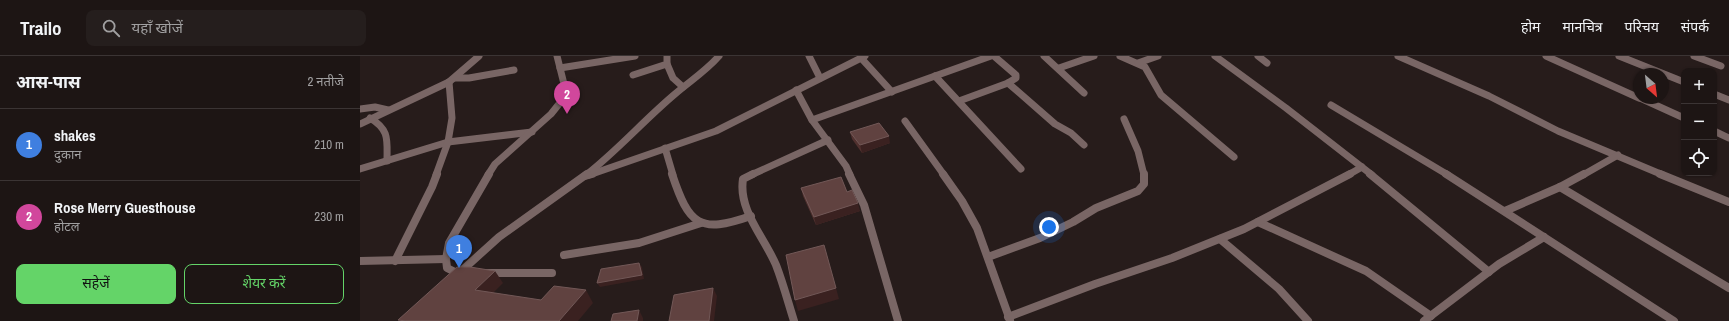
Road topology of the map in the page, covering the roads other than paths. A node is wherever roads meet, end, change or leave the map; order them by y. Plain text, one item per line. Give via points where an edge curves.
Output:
1 (479, 56) edge
2 (556, 56) edge
3 (635, 56) edge
4 (666, 56) edge
5 (719, 56) edge
6 (809, 56) edge
7 (992, 56) edge
8 (1044, 56) edge
9 (1094, 56) edge
10 (1120, 56) edge
11 (1158, 56) edge
12 (1215, 56) edge
13 (1258, 56) edge
14 (1398, 56) edge
15 (1546, 56) edge
16 (1619, 56) edge
17 (1694, 56) edge
18 (863, 57) edge
19 (599, 59) edge
20 (1138, 63) junction
21 (1267, 63) dead end
22 (667, 64) junction
23 (1721, 66) dead end
24 (560, 68) junction
25 (1059, 68) junction
26 (514, 70) dead end
27 (633, 75) dead end
28 (935, 76) junction
29 (820, 78) junction
30 (452, 80) junction
31 (1681, 81) edge
32 (1008, 83) junction
33 (683, 87) junction
34 (796, 90) junction
35 (892, 92) junction
36 (1084, 93) dead end
37 (1633, 95) edge
38 (1717, 95) edge
39 (1729, 100) edge
40 (959, 101) junction
41 (1652, 104) edge
42 (1331, 105) dead end
43 (360, 109) edge
44 (388, 110) junction
45 (1681, 117) edge
46 (370, 118) junction
47 (1124, 119) dead end
48 (812, 120) junction
49 (905, 121) dead end
50 (360, 124) edge
51 (532, 132) junction
52 (1717, 132) edge
53 (1729, 138) edge
54 (828, 140) junction
55 (448, 142) junction
56 (1084, 145) dead end
57 (665, 148) junction
58 (1618, 155) junction
59 (1234, 157) dead end
60 (387, 161) junction
61 (1362, 167) junction
62 (1021, 169) dead end
63 (360, 170) edge
64 (582, 177) junction
65 (1560, 187) junction
66 (1729, 202) edge
67 (1505, 211) junction
68 (751, 216) junction
69 (1258, 222) junction
70 (701, 224) junction
71 (1544, 237) junction
72 (1220, 239) junction
73 (564, 255) dead end
74 (988, 257) junction
75 (446, 259) junction
76 (396, 260) junction
77 (360, 261) edge
78 (1489, 272) junction
79 (552, 273) dead end
80 (456, 276) junction
81 (1729, 288) edge
82 (1009, 319) edge
83 (1427, 319) edge
84 (794, 321) edge
85 (898, 321) edge
86 (1308, 321) edge
87 (1674, 321) edge

1 - 30 street
2 - 24 street
3 - 19 street
4 - 22 street
5 - 33 street via 708,69
6 - 29 street
7 - 28 street
7 - 32 street via 1016,75 1016,78
8 - 25 street
9 - 25 street
10 - 20 street
11 - 20 street
12 - 61 street
13 - 21 street
14 - 58 street via 1489,96 1558,131
15 - 37 street
16 - 31 street
17 - 23 street
18 - 29 street
18 - 35 street
19 - 24 street
20 - 59 street via 1147,70 1161,95
22 - 27 street
22 - 33 street via 673,78
24 - 51 street via 565,88 563,99
25 - 36 street
26 - 30 street
28 - 35 street
28 - 40 street
29 - 34 street
30 - 44 street
30 - 55 street via 452,118
32 - 40 street
32 - 56 street via 1055,124 1071,133
33 - 64 street via 605,160
34 - 48 street
34 - 57 street via 716,131
35 - 48 street
38 - 39 street
40 - 62 street
41 - 45 street
42 - 67 street
43 - 44 street via 376,107
44 - 46 street
46 - 50 street
46 - 60 street via 385,128
47 - 74 street via 1130,128 1144,169 1144,184 1138,191 1096,208 1040,238
48 - 54 street
49 - 74 street via 969,213
51 - 55 street
51 - 75 street via 495,164 449,243
52 - 53 street
54 - 68 street via 743,179 741,185
54 - 85 street via 846,166 864,204
55 - 60 street
55 - 76 street via 432,187
57 - 64 street
57 - 70 street via 680,194 692,218
58 - 65 street
58 - 66 street
60 - 63 street
61 - 69 street
61 - 78 street via 1420,212
64 - 80 street via 499,236
65 - 67 street
65 - 81 street
67 - 71 street
68 - 70 street via 722,224
68 - 84 street via 774,262
69 - 72 street
69 - 83 street via 1366,271
70 - 73 street via 639,243
71 - 78 street
71 - 87 street
72 - 82 street
72 - 86 street via 1279,289
74 - 82 street
75 - 76 street
75 - 80 street via 447,268
76 - 77 street
78 - 83 street
79 - 80 street

